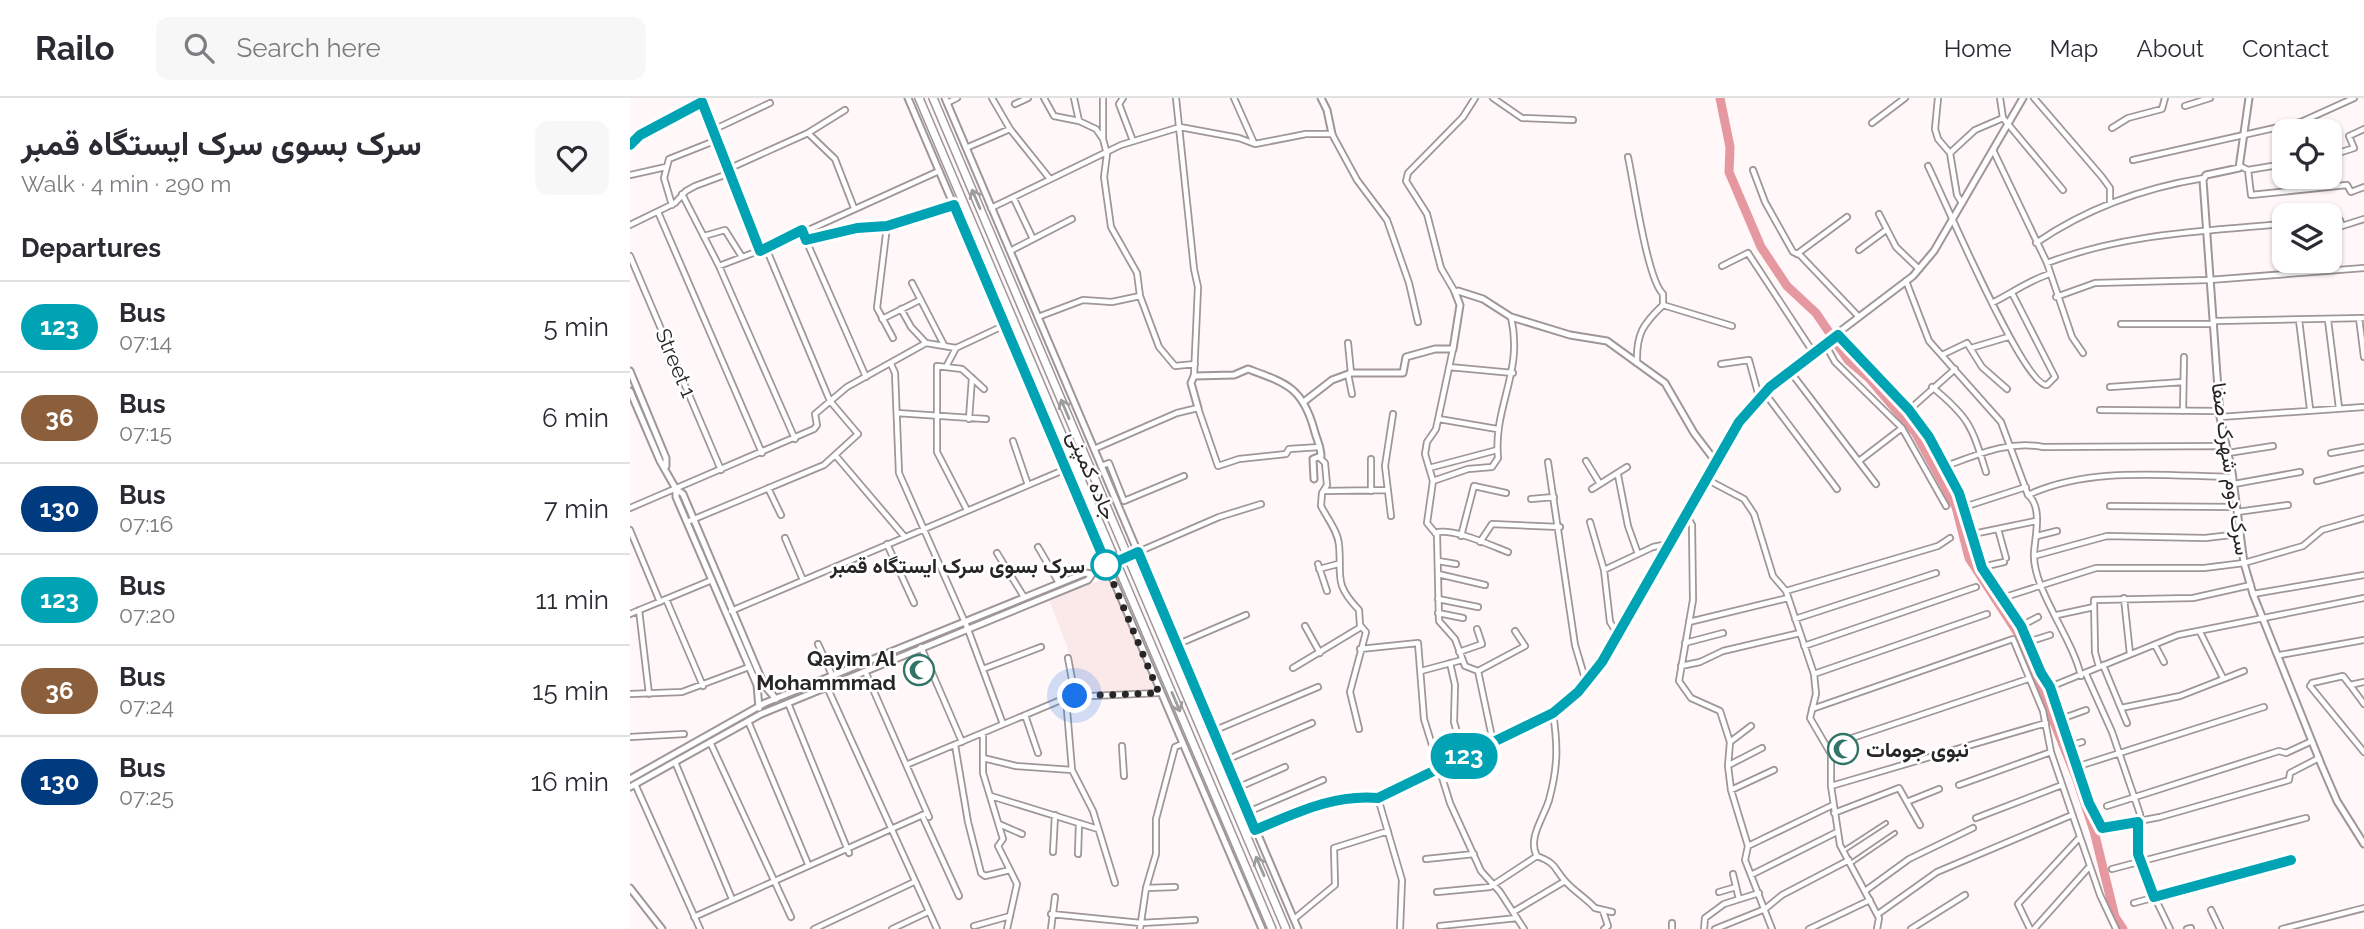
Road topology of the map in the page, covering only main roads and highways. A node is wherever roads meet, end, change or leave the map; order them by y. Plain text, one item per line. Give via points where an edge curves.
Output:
1 (919, 98) edge
2 (933, 98) edge
3 (1272, 929) edge
4 (1286, 929) edge

1 -> 3 highway, جاده کمپنی
4 -> 2 highway, جاده کمپنی

